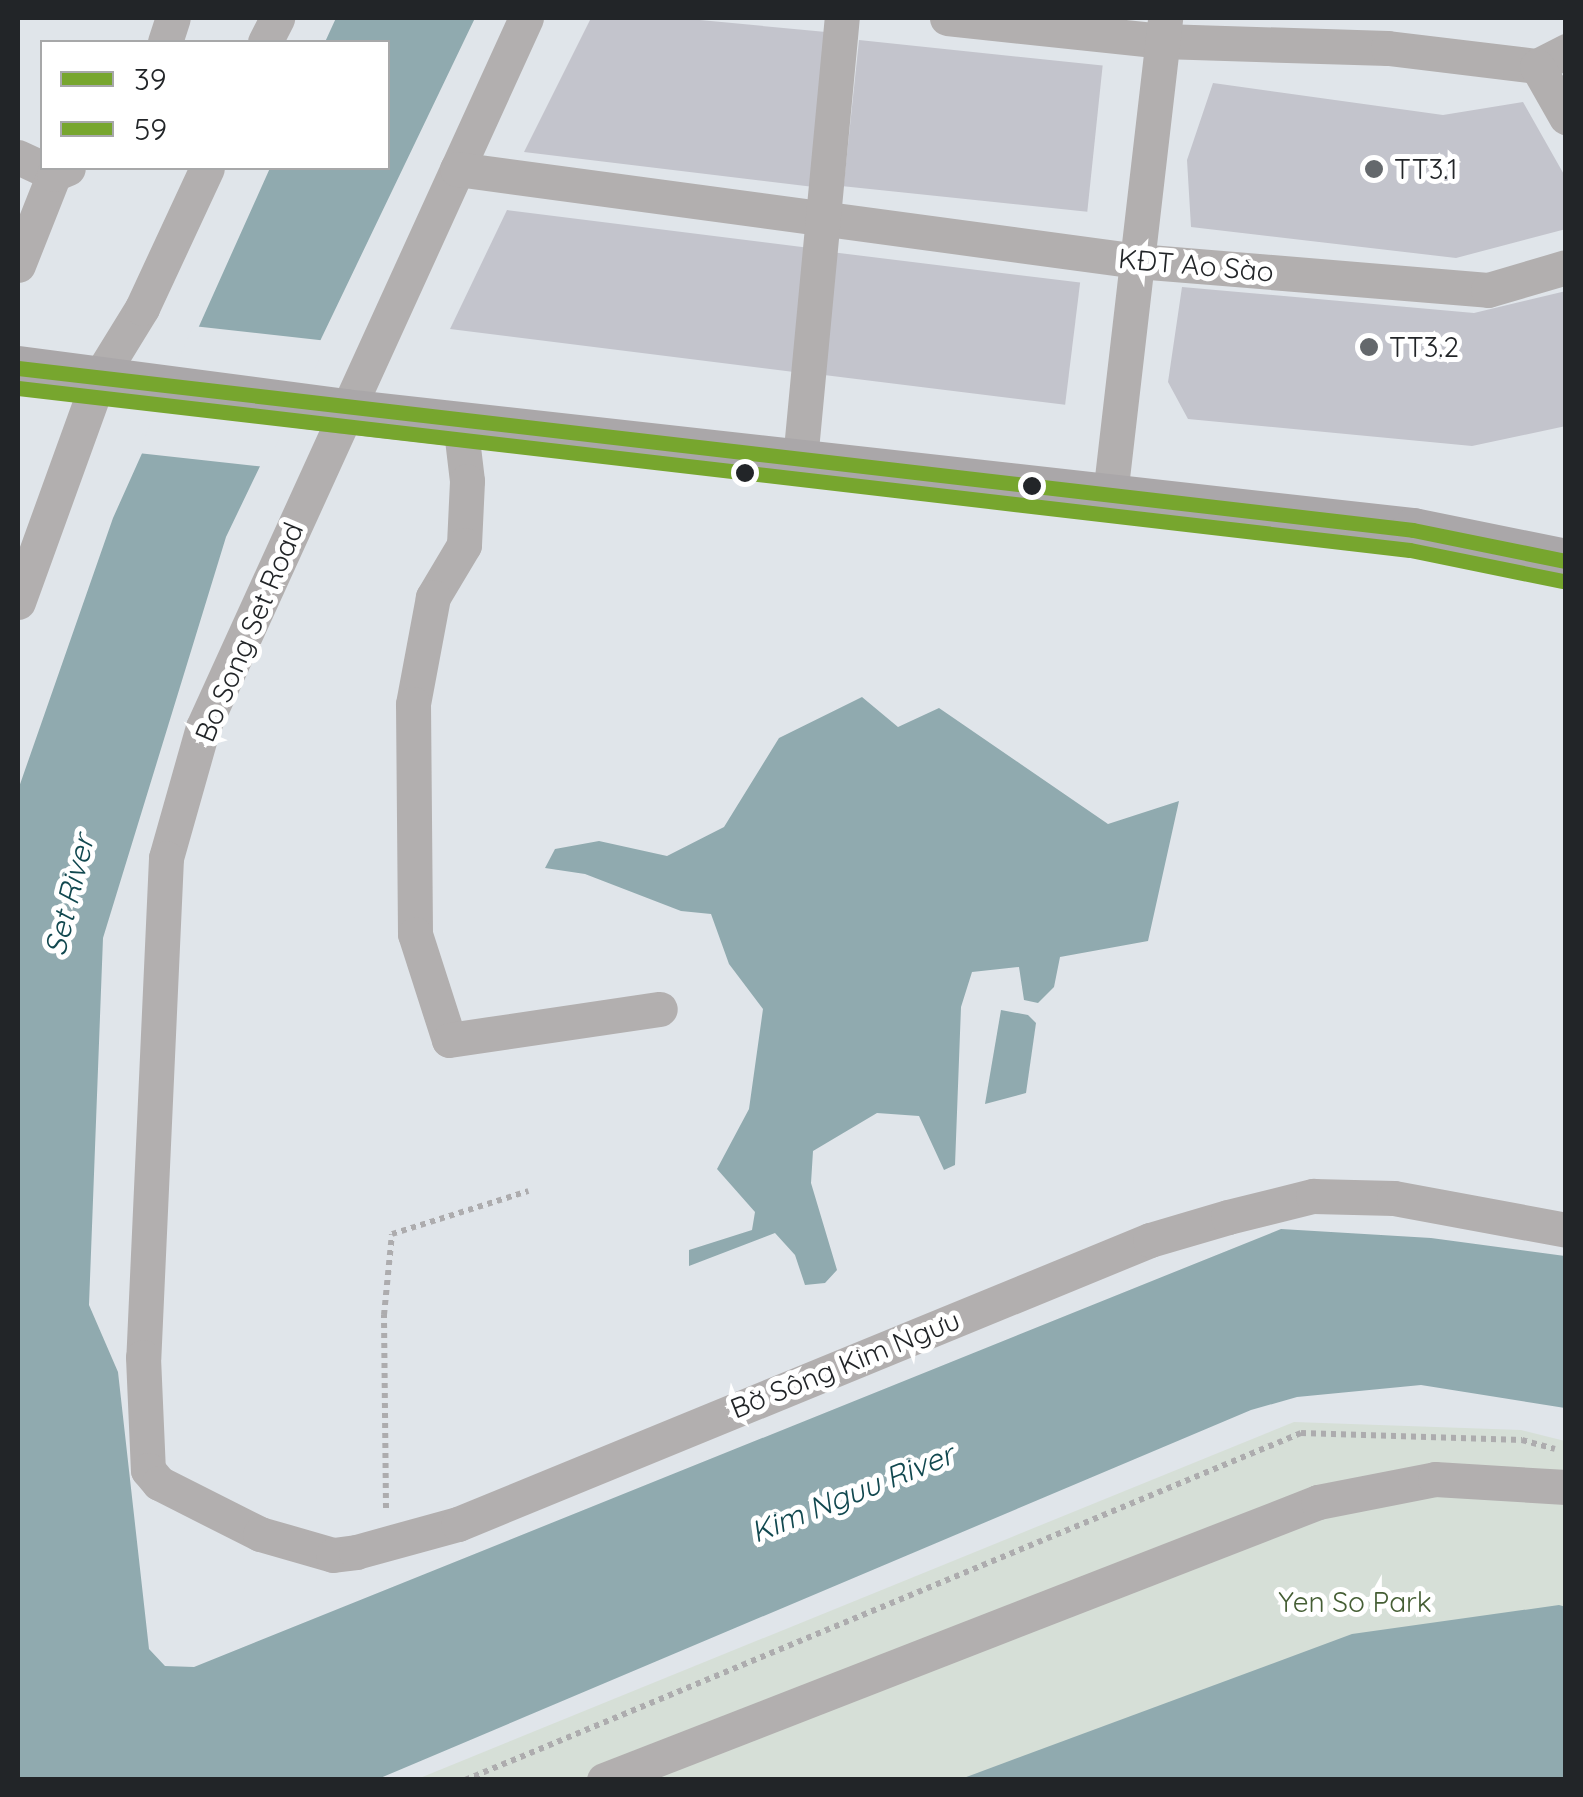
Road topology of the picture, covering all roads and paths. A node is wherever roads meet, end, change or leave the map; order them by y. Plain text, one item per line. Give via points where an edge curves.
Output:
1 (526, 18) edge
2 (842, 18) edge
3 (947, 18) edge
4 (1164, 29) edge
5 (1390, 32) edge
6 (1552, 58) edge
7 (1566, 117) edge
8 (457, 169) junction
9 (206, 170) edge
10 (61, 171) edge
11 (825, 217) junction
12 (1137, 261) junction
13 (18, 266) edge
14 (1566, 267) edge
15 (18, 368) edge
16 (99, 378) junction
17 (333, 409) junction
18 (460, 422) junction
19 (800, 460) junction
20 (1110, 495) junction
21 (1566, 561) edge
22 (18, 602) edge
23 (660, 1009) dead end
24 (528, 1191) dead end
25 (1566, 1230) edge
26 (1566, 1452) edge
27 (148, 1470) joint
28 (1566, 1486) edge
29 (387, 1544) junction
30 (465, 1780) edge
31 (604, 1780) edge

1 - 8 street, Bo Song Set Road
2 - 11 street
3 - 4 street
4 - 5 street
4 - 12 street
5 - 6 street
6 - 7 street
8 - 11 street, KĐT Ao Sào
8 - 17 street, Bo Song Set Road
9 - 16 street via 142,308
10 - 13 street
11 - 12 street, KĐT Ao Sào
11 - 19 street
12 - 14 street, KĐT Ao Sào via 1488,290
12 - 20 street
15 - 16 main road
16 - 17 main road
16 - 22 street
17 - 18 main road
17 - 27 street, Bo Song Set Road via 204,728 166,858 143,1357
18 - 19 main road
18 - 23 street via 468,481 464,545 433,597 414,704 416,934 450,1040
19 - 20 main road
20 - 21 main road via 1413,530
24 - 29 path via 392,1234 384,1315
25 - 29 street, Bờ Sông Kim Ngưu via 1394,1198 1313,1196 1228,1216 1132,1248 458,1524
26 - 30 path via 1522,1440 1301,1433
27 - 29 street, Bờ Sông Kim Ngưu via 159,1484 260,1534 333,1555
28 - 31 street via 1435,1479 1318,1502

